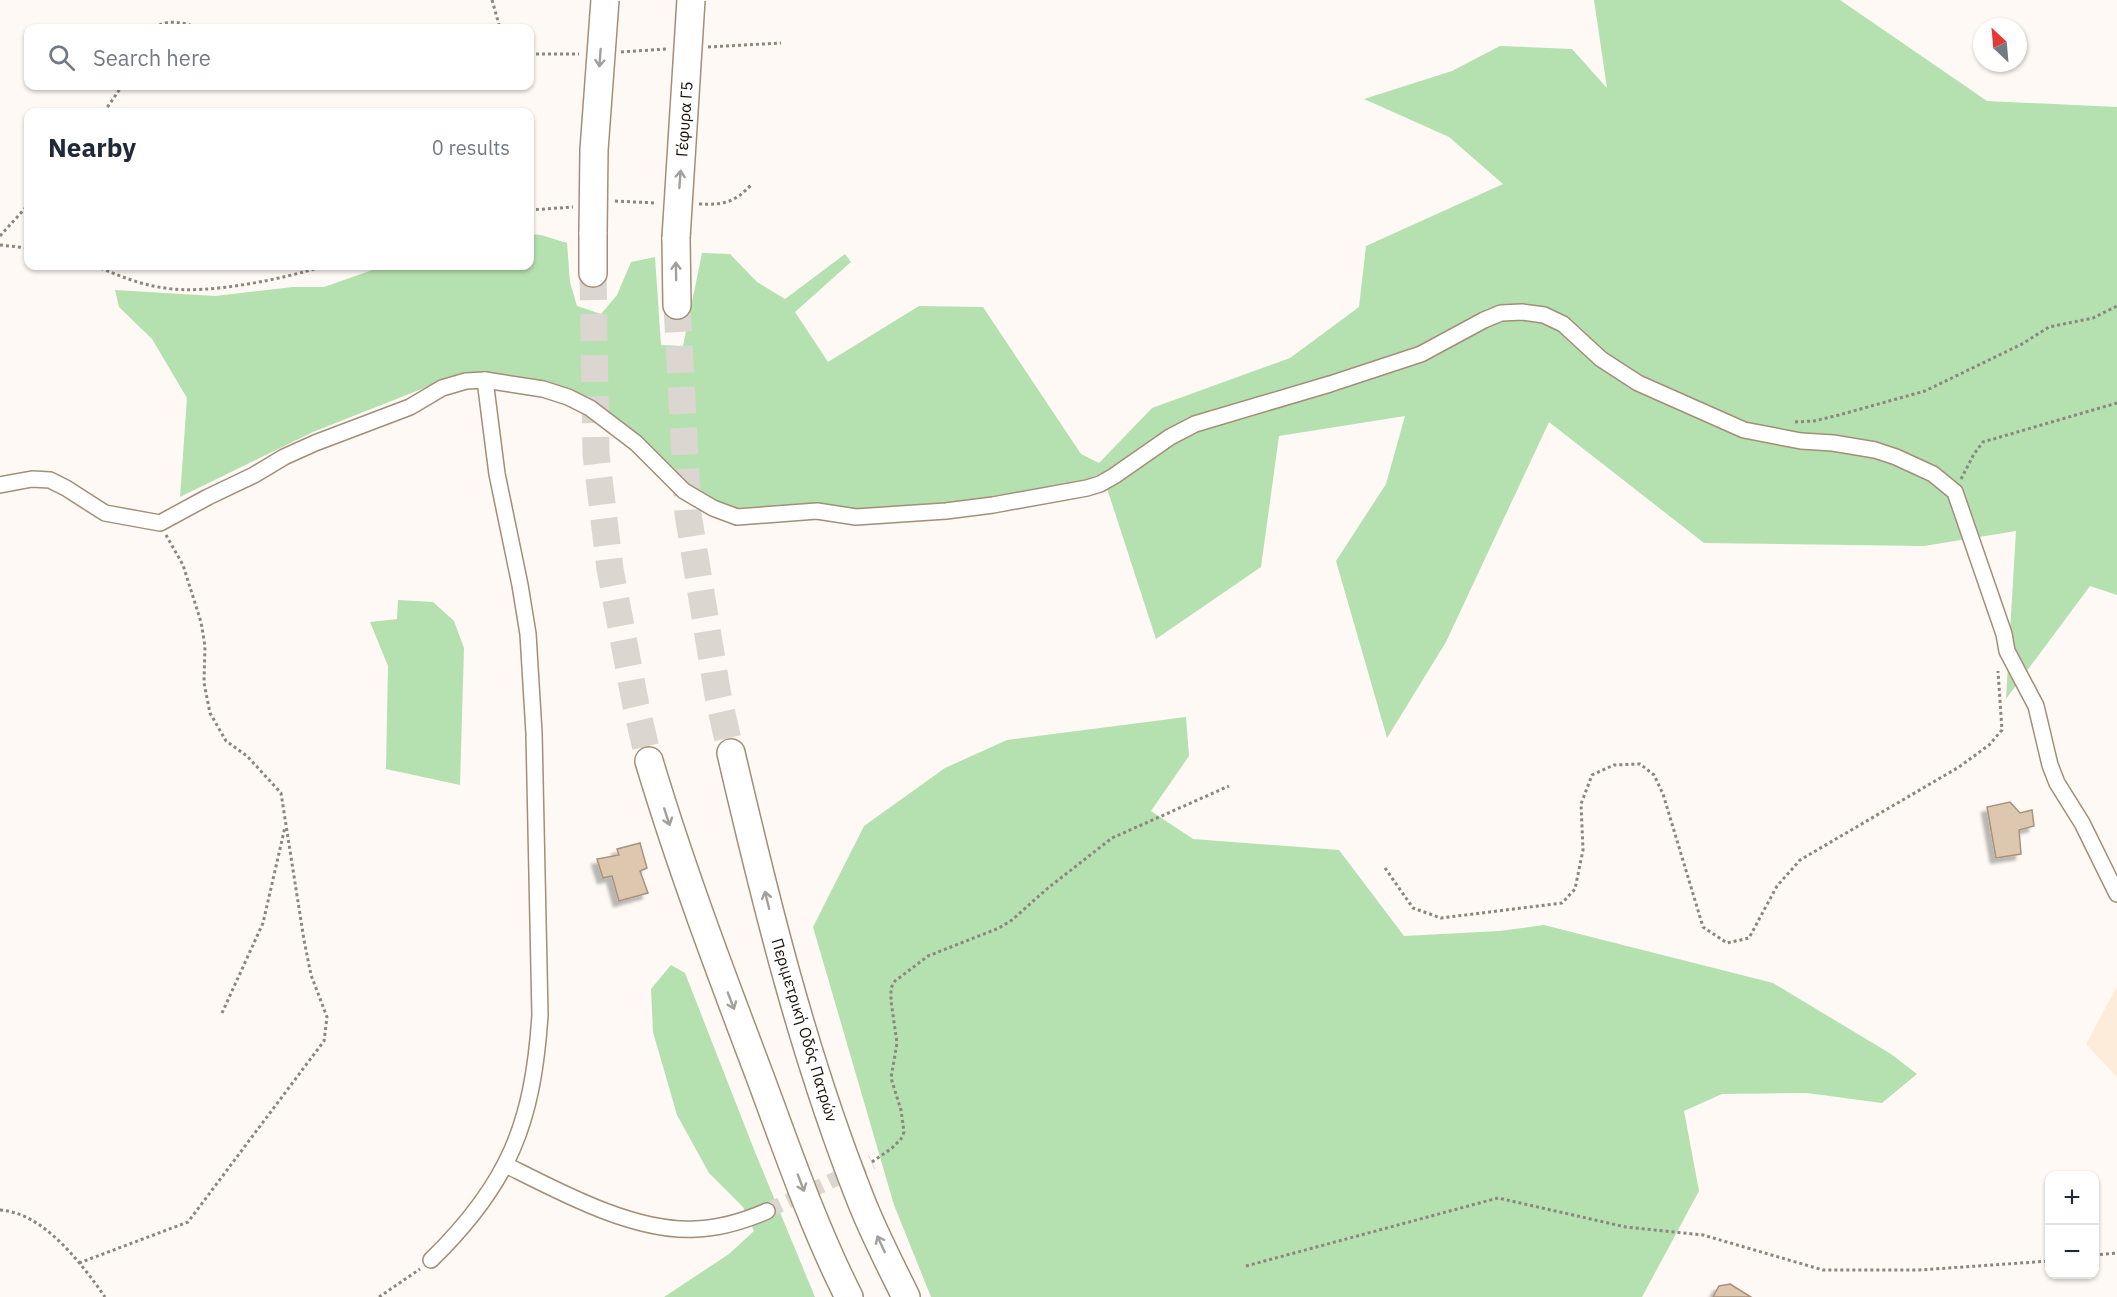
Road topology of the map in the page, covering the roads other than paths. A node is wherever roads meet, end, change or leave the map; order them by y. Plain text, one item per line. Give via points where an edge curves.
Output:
1 (605, 0) edge
2 (691, 0) edge
3 (593, 273) tunnel mouth
4 (677, 305) tunnel mouth
5 (486, 380) junction
6 (0, 485) edge
7 (730, 753) tunnel mouth
8 (650, 762) tunnel mouth
9 (2117, 894) edge
10 (506, 1166) junction
11 (767, 1211) tunnel mouth
12 (430, 1260) road end
13 (849, 1297) edge
14 (906, 1297) edge

1 -> 3 highway, bridge via 594,150
4 -> 2 highway, Γέφυρα Γ5, bridge via 676,238
5 - 6 street via 442,388 410,407 315,443 160,523 105,513 50,480
5 - 9 street via 543,389 590,408 636,443 684,491 729,514 748,518 817,511 856,517 899,515 993,505 1087,488 1114,476 1195,424 1421,354 1501,313 1544,315 1563,324 1601,359 1638,383 1707,415 1753,432 1886,453 1918,466 1955,492 2007,651 2036,706 2057,783
5 - 10 street via 497,474 528,634 540,923 537,1055 528,1104
14 -> 7 highway, Περιμετρική Οδός Πατρών via 860,1200 814,1072
8 -> 13 highway via 715,958
10 - 11 street via 598,1208 662,1226 713,1228
10 - 12 street via 469,1220

